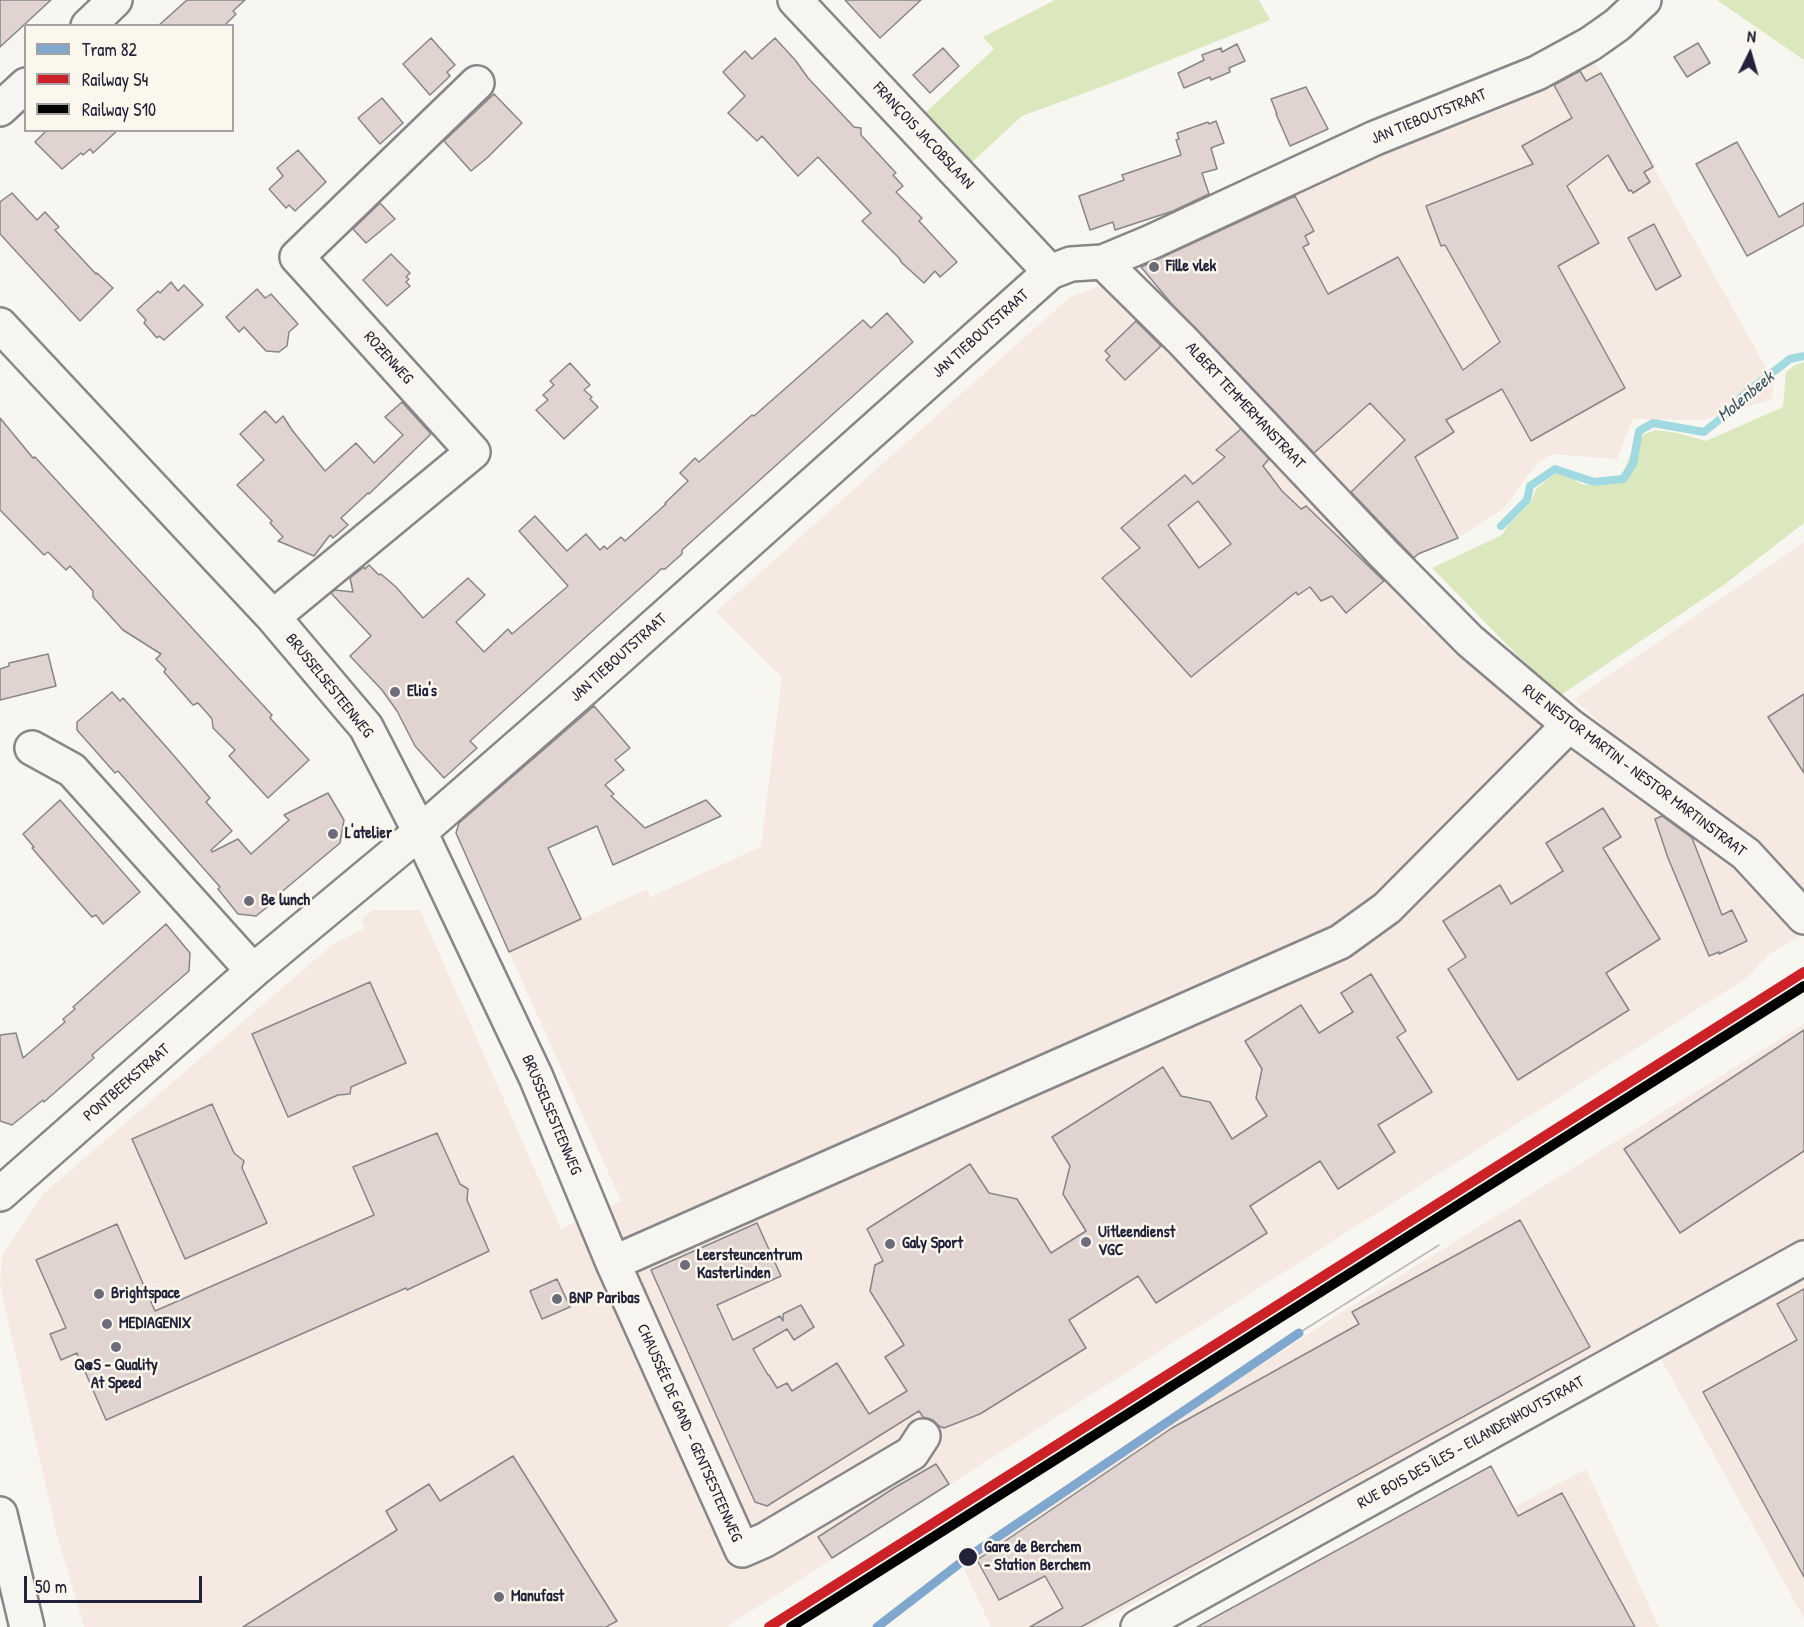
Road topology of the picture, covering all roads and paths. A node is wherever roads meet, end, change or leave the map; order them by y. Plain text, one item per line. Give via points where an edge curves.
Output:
1 (116, 0) edge
2 (795, 0) edge
3 (1644, 0) edge
4 (90, 24) edge
5 (477, 83) dead end
6 (24, 87) edge
7 (0, 109) edge
8 (1103, 262) junction
9 (1050, 272) junction
10 (0, 325) edge
11 (1383, 553) joint
12 (273, 617) junction
13 (1569, 725) junction
14 (32, 748) dead end
15 (420, 832) junction
16 (1804, 917) edge
17 (253, 971) junction
18 (0, 1194) edge
19 (594, 1217) joint
20 (1804, 1258) edge
21 (613, 1263) junction
22 (923, 1436) dead end
23 (0, 1514) edge
24 (27, 1627) edge
25 (1138, 1627) edge

1 - 4 street
2 - 9 street, FRANÇOIS JACOBSLAAN
3 - 8 street, JAN TIEBOUTSTRAAT via 1590,44 1537,73 1375,138
5 - 12 street, ROZENWEG via 297,257 473,453
6 - 7 street
8 - 9 street, JAN TIEBOUTSTRAAT via 1071,264
8 - 11 street, ALBERT TEMMERMANSTRAAT via 1182,339
9 - 15 street, JAN TIEBOUTSTRAAT
10 - 12 street, BRUSSELSESTEENWEG
11 - 13 street, RUE NESTOR MARTIN - NESTOR MARTINSTRAAT via 1470,641
12 - 15 street, BRUSSELSESTEENWEG via 366,727
13 - 16 street, RUE NESTOR MARTIN - NESTOR MARTINSTRAAT via 1746,854
13 - 21 street via 1387,908 1340,942
14 - 17 street via 72,770
15 - 17 street, PONTBEEKSTRAAT
15 - 19 street, BRUSSELSESTEENWEG via 536,1077
17 - 18 street, PONTBEEKSTRAAT
19 - 21 street, CHAUSSÉE DE GAND - GENTSESTEENWEG
20 - 25 street, RUE BOIS DES ÎLES - EILANDENHOUTSTRAAT
21 - 22 street, CHAUSSÉE DE GAND - GENTSESTEENWEG via 742,1550 912,1453
23 - 24 street

